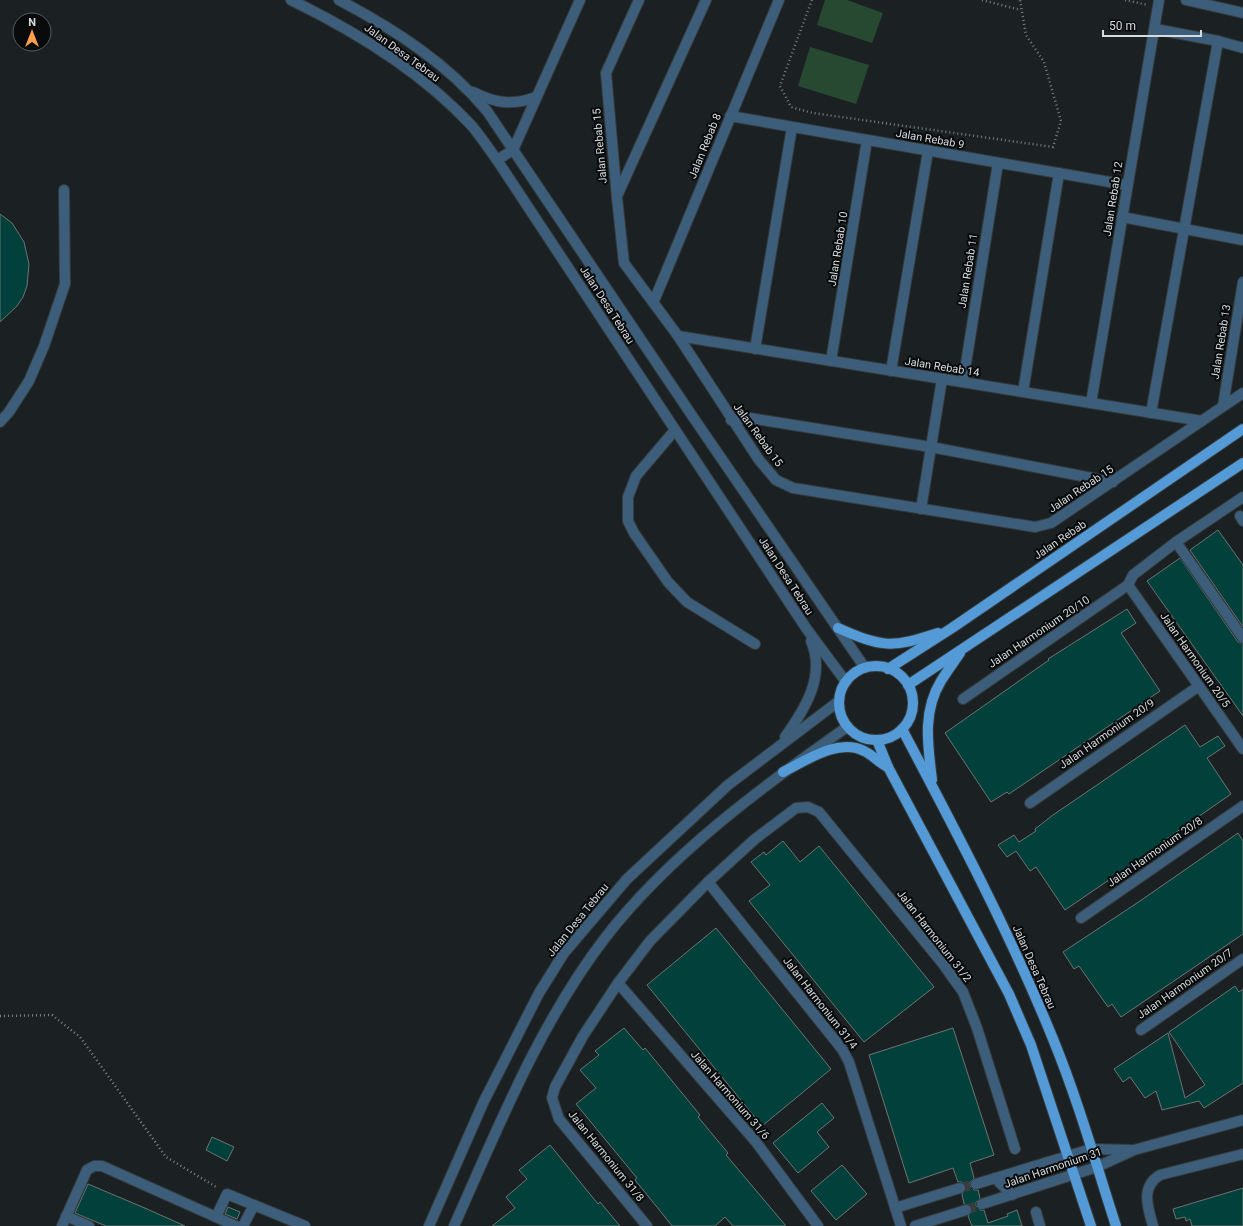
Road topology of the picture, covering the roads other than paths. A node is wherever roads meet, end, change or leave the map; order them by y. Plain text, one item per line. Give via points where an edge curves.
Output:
1 (291, 0) edge
2 (339, 0) edge
3 (580, 0) edge
4 (639, 0) edge
5 (706, 0) edge
6 (779, 0) edge
7 (1159, 0) edge
8 (1186, 0) edge
9 (1243, 13) edge
10 (1155, 29) junction
11 (1218, 40) junction
12 (1243, 48) edge
13 (469, 90) junction
14 (536, 97) junction
15 (730, 116) junction
16 (792, 127) junction
17 (867, 140) junction
18 (513, 150) junction
19 (928, 151) junction
20 (497, 160) junction
21 (998, 163) junction
22 (1059, 173) junction
23 (1127, 185) junction
24 (64, 190) dead end
25 (617, 198) junction
26 (1122, 217) junction
27 (1184, 229) junction
28 (1243, 240) edge
29 (1243, 282) edge
30 (654, 302) junction
31 (678, 336) junction
32 (755, 349) junction
33 (832, 361) junction
34 (891, 371) junction
35 (942, 379) junction
36 (963, 382) junction
37 (1023, 392) junction
38 (1243, 393) edge
39 (1091, 403) junction
40 (1223, 406) junction
41 (1151, 413) junction
42 (732, 420) junction
43 (1202, 421) junction
44 (0, 422) edge
45 (1243, 429) edge
46 (675, 430) junction
47 (931, 447) junction
48 (1243, 463) edge
49 (1113, 482) junction
50 (1243, 497) edge
51 (921, 509) junction
52 (1176, 542) junction
53 (1128, 585) junction
54 (806, 628) junction
55 (838, 628) junction
56 (952, 628) junction
57 (1243, 638) edge
58 (755, 644) dead end
59 (962, 649) junction
60 (865, 668) junction
61 (888, 669) junction
62 (846, 682) junction
63 (908, 685) junction
64 (1198, 686) junction
65 (963, 699) dead end
66 (839, 700) junction
67 (848, 727) junction
68 (902, 729) junction
69 (877, 740) junction
70 (777, 747) junction
71 (1243, 749) edge
72 (888, 767) junction
73 (783, 772) junction
74 (932, 786) junction
75 (1030, 803) dead end
76 (1243, 806) edge
77 (708, 882) junction
78 (1081, 918) dead end
79 (1243, 959) edge
80 (618, 984) junction
81 (1140, 1030) dead end
82 (1243, 1120) edge
83 (1015, 1149) dead end
84 (1091, 1149) junction
85 (1134, 1150) junction
86 (1243, 1154) edge
87 (1069, 1156) junction
88 (1097, 1168) junction
89 (1075, 1175) junction
90 (995, 1178) junction
91 (976, 1184) tunnel mouth
92 (960, 1188) tunnel mouth
93 (1012, 1195) junction
94 (982, 1204) tunnel mouth
95 (254, 1205) junction
96 (895, 1208) junction
97 (966, 1210) tunnel mouth
98 (1036, 1212) dead end
99 (66, 1216) junction
100 (216, 1218) junction
101 (231, 1225) edge
102 (62, 1226) edge
103 (89, 1226) edge
104 (243, 1226) edge
105 (305, 1226) edge
106 (428, 1226) edge
107 (454, 1226) edge
108 (647, 1226) edge
109 (818, 1226) edge
110 (901, 1226) edge
111 (915, 1226) edge
112 (1040, 1226) edge
113 (1091, 1226) edge
114 (1116, 1226) edge
115 (1153, 1226) edge

1 - 20 street, Jalan Desa Tebrau via 365,39 420,79 454,108
2 - 13 street, Jalan Desa Tebrau via 374,18 452,74
3 - 14 street
4 - 25 street, Jalan Rebab 15 via 606,73
5 - 25 street
6 - 15 street, Jalan Rebab 8
7 - 10 street, Jalan Rebab 12
8 - 9 street
10 - 11 street
10 - 23 street, Jalan Rebab 12
11 - 12 street
11 - 27 street
13 - 14 street via 495,101 508,103
13 - 18 street, Jalan Desa Tebrau via 487,111
14 - 18 street
15 - 16 street, Jalan Rebab 9
15 - 30 street, Jalan Rebab 8
16 - 17 street, Jalan Rebab 9
16 - 32 street
17 - 19 street, Jalan Rebab 9
17 - 33 street, Jalan Rebab 10
18 - 20 street
18 - 55 street, Jalan Desa Tebrau
19 - 21 street, Jalan Rebab 9
19 - 34 street
20 - 46 street, Jalan Desa Tebrau
21 - 22 street, Jalan Rebab 9
21 - 36 street, Jalan Rebab 11
22 - 23 street, Jalan Rebab 9
22 - 37 street
23 - 26 street, Jalan Rebab 12
24 - 44 street via 65,284 44,346 28,381 10,412
25 - 30 street, Jalan Rebab 15 via 624,263
26 - 27 street
26 - 39 street, Jalan Rebab 12
27 - 28 street
27 - 41 street
29 - 40 street, Jalan Rebab 13
30 - 31 street, Jalan Rebab 15
31 - 32 street, Jalan Rebab 14
31 - 42 street, Jalan Rebab 15
32 - 33 street, Jalan Rebab 14
33 - 34 street, Jalan Rebab 14
34 - 35 street, Jalan Rebab 14
35 - 36 street, Jalan Rebab 14
35 - 47 street
36 - 37 street, Jalan Rebab 14
37 - 39 street, Jalan Rebab 14
38 - 40 street, Jalan Rebab 15
39 - 41 street, Jalan Rebab 14
40 - 43 street, Jalan Rebab 15
41 - 43 street, Jalan Rebab 14
42 - 47 street via 750,418
42 - 51 street, Jalan Rebab 15 via 776,480 793,488
43 - 49 street, Jalan Rebab 15
45 - 56 main road, Jalan Rebab
46 - 54 street, Jalan Desa Tebrau
46 - 58 street via 636,476 628,497 628,521 668,582 687,602
47 - 49 street
47 - 51 street
48 - 59 main road
49 - 51 street, Jalan Rebab 15 via 1051,523 1035,527
50 - 52 street, Jalan Harmonium 20/10
52 - 53 street, Jalan Harmonium 20/10 via 1133,575
52 - 57 street
53 - 64 street, Jalan Harmonium 20/5
53 - 65 street, Jalan Harmonium 20/10
54 - 62 street, Jalan Desa Tebrau
54 - 70 street via 816,655 816,676 800,716
55 - 56 main road via 866,640 888,644 912,642
55 - 60 street, Jalan Desa Tebrau
56 - 61 main road, Jalan Rebab
59 - 63 main road
59 - 74 main road via 941,680 930,706 926,733
60 - 61 main road
60 - 62 main road
61 - 63 main road
62 - 66 main road
63 - 68 main road via 912,708
64 - 71 street, Jalan Harmonium 20/5
64 - 75 street, Jalan Harmonium 20/9
66 - 67 main road via 842,719
66 - 70 street, Jalan Desa Tebrau
67 - 69 main road via 861,737
67 - 73 street
68 - 69 main road via 887,738
68 - 74 main road, Jalan Desa Tebrau
69 - 72 main road
70 - 106 street, Jalan Desa Tebrau via 728,785 627,879 564,954 539,993 484,1101
72 - 73 main road via 866,752 842,747
72 - 87 main road via 1009,994 1031,1045
73 - 107 street via 696,842 645,893 606,938 572,986 535,1052
74 - 84 main road, Jalan Desa Tebrau via 1028,978 1054,1041
76 - 78 street, Jalan Harmonium 20/8
77 - 80 street via 650,941
77 - 83 street, Jalan Harmonium 31/2 via 755,839 796,808 808,807 819,812 963,992
77 - 96 street, Jalan Harmonium 31/4 via 842,1049 849,1062
79 - 81 street, Jalan Harmonium 20/7
80 - 108 street, Jalan Harmonium 31/8 via 583,1036 555,1087 552,1098 559,1118
80 - 109 street, Jalan Harmonium 31/6 via 756,1142
82 - 85 street
84 - 85 street, Jalan Harmonium 31
84 - 87 street, Jalan Harmonium 31
84 - 88 main road, Jalan Desa Tebrau
85 - 88 street, Jalan Harmonium 31
86 - 115 street via 1152,1179 1146,1203
87 - 89 main road
87 - 90 street, Jalan Harmonium 31
88 - 89 street, Jalan Harmonium 31
88 - 114 main road, Jalan Desa Tebrau
89 - 93 street, Jalan Harmonium 31
89 - 113 main road
90 - 91 street, Jalan Harmonium 31
90 - 93 street
92 - 96 street
93 - 94 street, Jalan Harmonium 31
95 - 100 street via 227,1194
95 - 104 street
95 - 105 street
96 - 110 street, Jalan Harmonium 31/4
97 - 111 street
98 - 112 street
99 - 100 street via 87,1170 94,1166 102,1166
99 - 102 street
99 - 103 street
100 - 101 street

